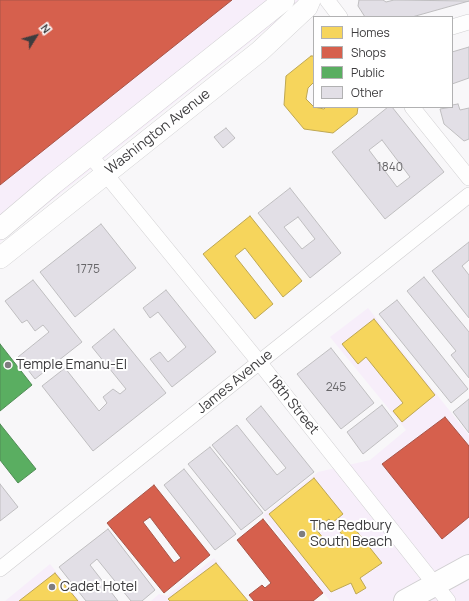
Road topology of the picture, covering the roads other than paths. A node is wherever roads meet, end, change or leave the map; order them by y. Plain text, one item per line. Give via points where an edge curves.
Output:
1 (284, 0) edge
2 (310, 0) edge
3 (327, 0) edge
4 (339, 16) edge
5 (469, 22) edge
6 (453, 27) edge
7 (413, 108) edge
8 (90, 154) junction
9 (106, 173) junction
10 (469, 178) edge
11 (469, 195) edge
12 (0, 229) edge
13 (0, 258) edge
14 (259, 362) junction
15 (469, 566) edge
16 (0, 569) edge
17 (441, 593) edge
18 (406, 601) edge

1 - 8 main road, Washington Avenue
2 - 9 main road, Washington Avenue via 307,7 260,51
3 - 4 street
5 - 6 street
7 - 10 street
8 - 9 street, 18th Street
8 - 12 main road, Washington Avenue
9 - 13 main road, Washington Avenue
9 - 14 street, 18th Street
11 - 14 street, James Avenue
14 - 16 street, James Avenue
14 - 17 street, 18th Street
15 - 17 main road
17 - 18 main road

